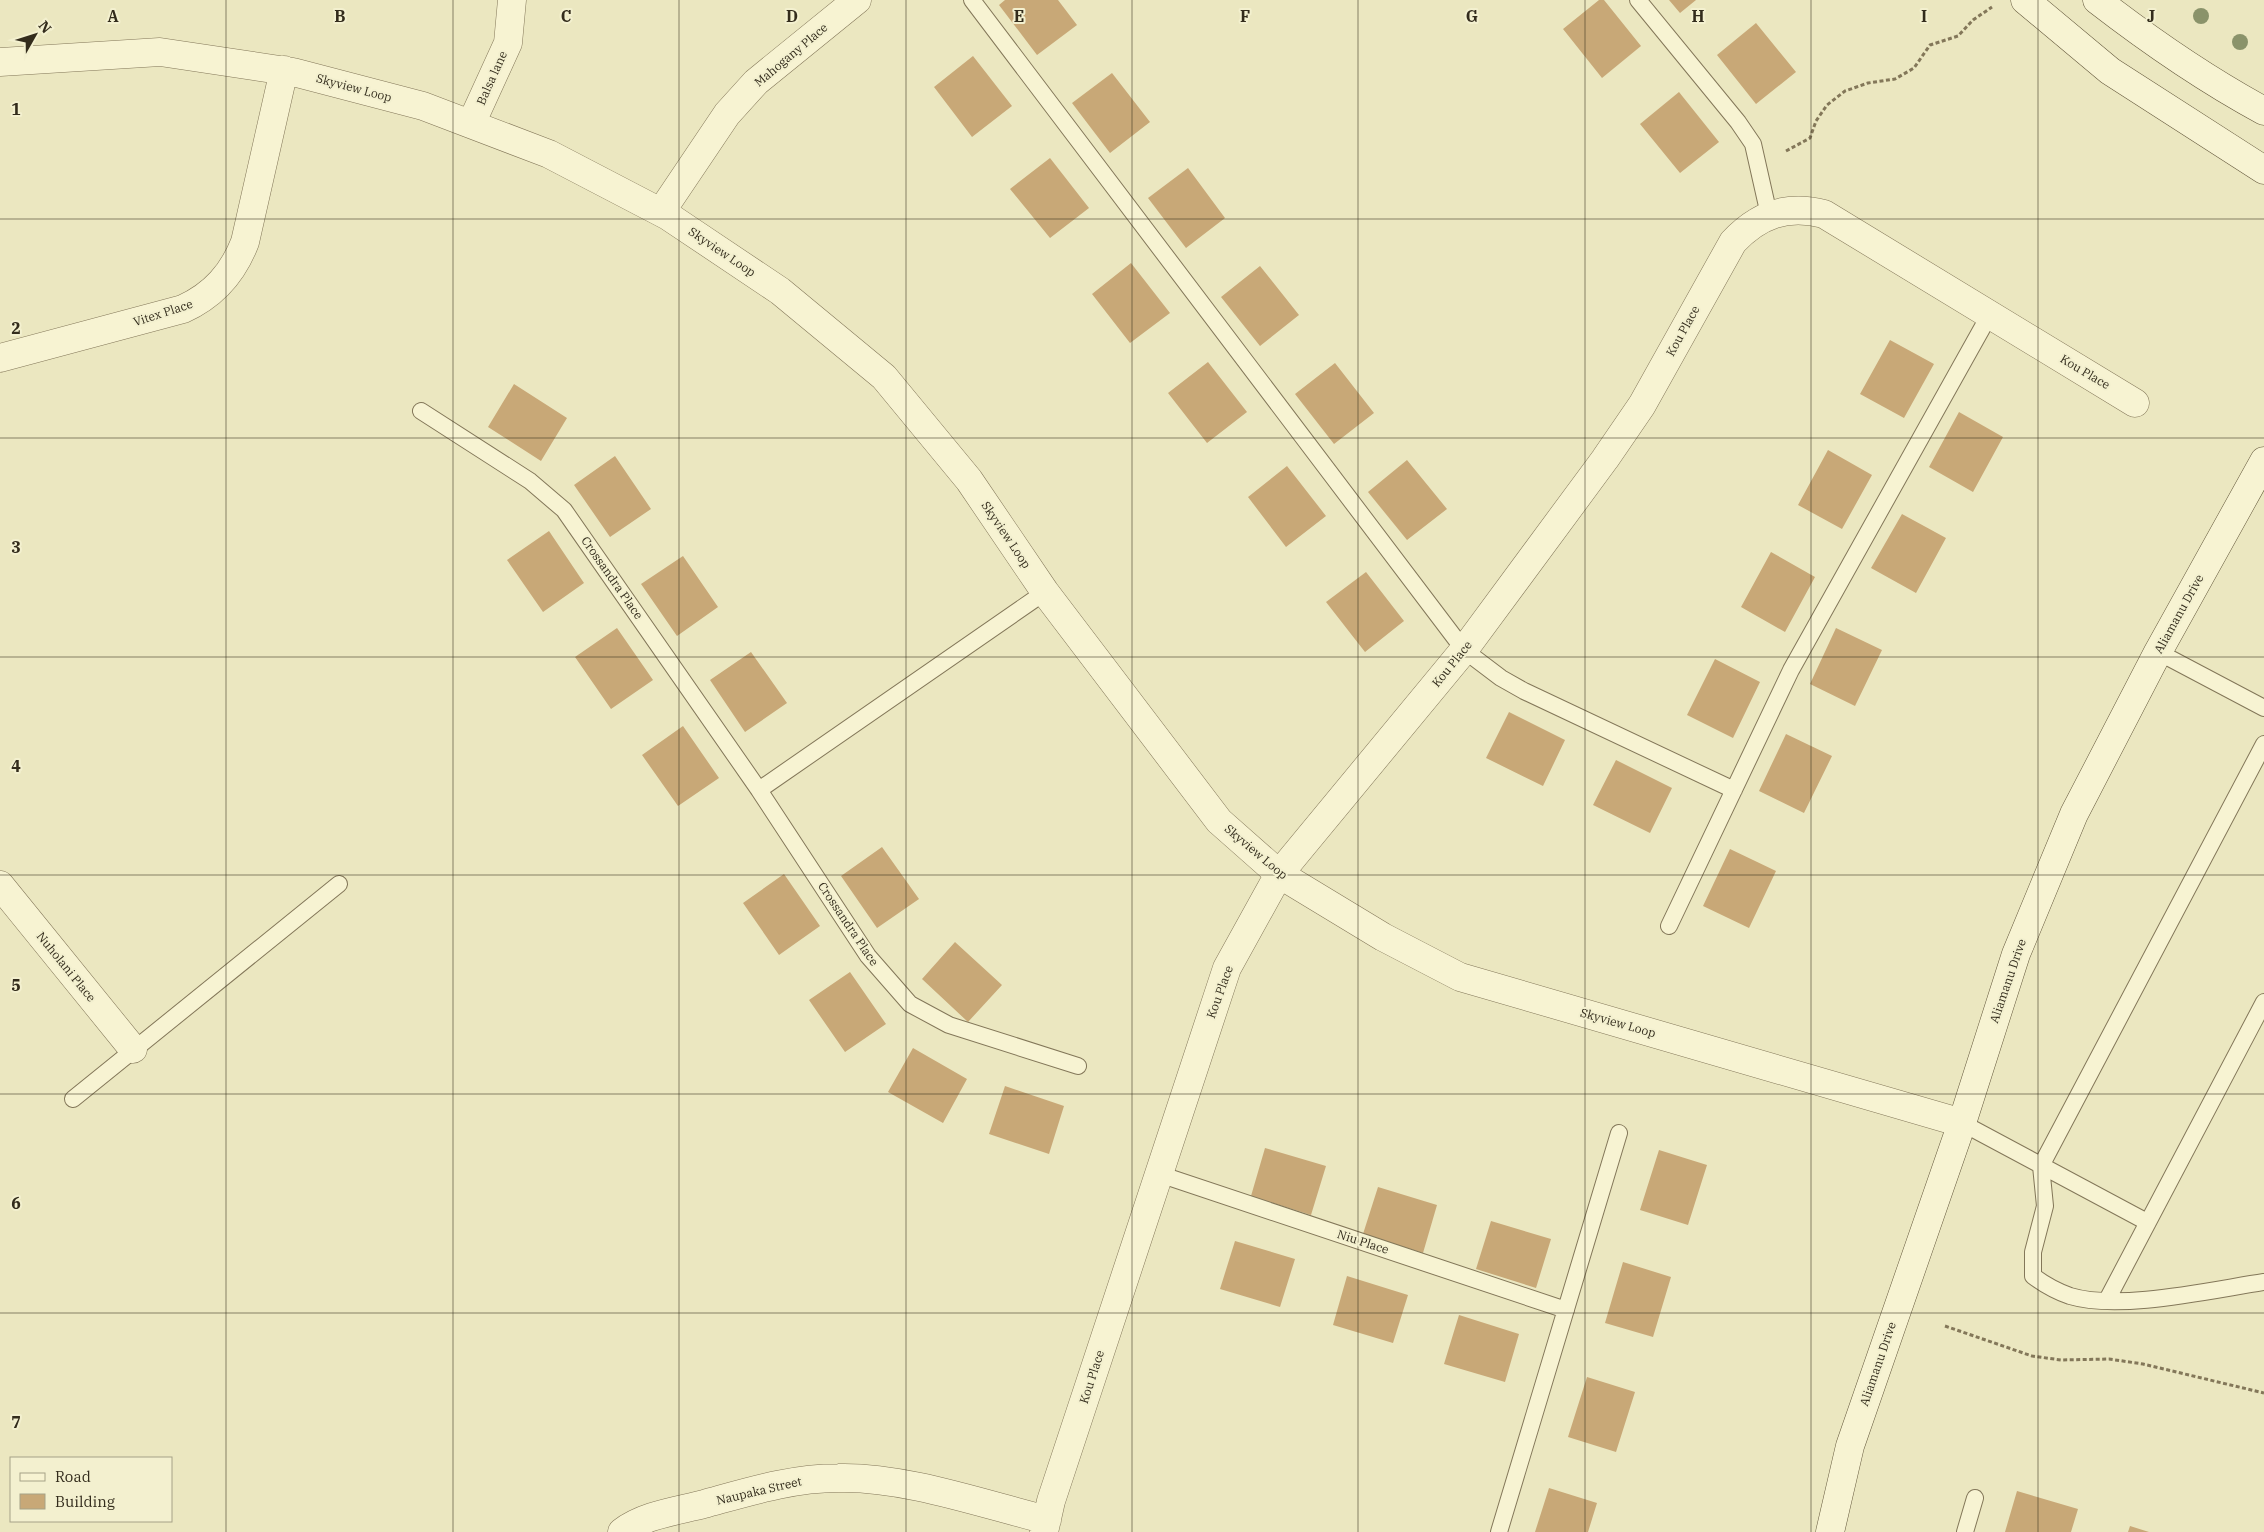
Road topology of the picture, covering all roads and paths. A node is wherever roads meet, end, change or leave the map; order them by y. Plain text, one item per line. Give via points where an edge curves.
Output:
1 (512, 0) edge
2 (857, 0) edge
3 (972, 0) edge
4 (1638, 0) edge
5 (2025, 0) edge
6 (2097, 0) edge
7 (1995, 6) dead end
8 (0, 62) edge
9 (284, 70) junction
10 (2264, 111) edge
11 (471, 124) junction
12 (1758, 160) junction
13 (2264, 170) edge
14 (661, 212) junction
15 (1769, 215) junction
16 (1990, 314) junction
17 (0, 358) edge
18 (2135, 402) dead end
19 (421, 411) dead end
20 (2264, 461) edge
21 (1045, 592) junction
22 (1464, 650) junction
23 (2158, 652) junction
24 (2264, 708) edge
25 (2264, 744) edge
26 (759, 790) junction
27 (1734, 790) junction
28 (1279, 874) junction
29 (339, 884) dead end
30 (0, 885) edge
31 (1669, 926) dead end
32 (2264, 1002) edge
33 (133, 1049) junction
34 (1078, 1066) dead end
35 (73, 1099) dead end
36 (1962, 1123) junction
37 (1619, 1133) dead end
38 (2041, 1166) junction
39 (1159, 1174) junction
40 (2147, 1222) junction
41 (2264, 1282) edge
42 (2107, 1300) junction
43 (1566, 1310) junction
44 (1945, 1326) dead end
45 (2264, 1393) edge
46 (1975, 1498) dead end
47 (1046, 1526) edge
48 (622, 1532) edge
49 (1499, 1532) edge
50 (1830, 1532) edge
51 (1965, 1532) edge

1 - 11 street, Balsa lane via 508,43
2 - 14 street, Mahogany Place via 756,82 727,114
3 - 22 lane
4 - 12 lane via 1738,122 1753,144
5 - 13 street via 2110,71
6 - 10 street via 2140,34 2220,87
7 - 12 path via 1973,20 1958,36 1930,45 1914,68 1895,79 1845,91 1816,121 1810,138 1791,150
8 - 9 street, Skyview Loop via 160,52
9 - 11 street, Skyview Loop via 423,106
9 - 17 street, Vitex Place via 245,242 236,263 222,282 204,298 183,309
11 - 14 street, Skyview Loop via 548,154
12 - 15 lane
14 - 21 street, Skyview Loop via 780,290 884,377 969,480
15 - 16 street, Kou Place via 1797,210 1824,214
15 - 22 street, Kou Place via 1745,229 1733,242 1642,404
16 - 18 street, Kou Place
16 - 27 lane via 1818,619
19 - 26 lane, Crossandra Place via 530,481 564,510
20 - 23 street, Aliamanu Drive
21 - 26 lane
21 - 28 street, Skyview Loop via 1220,821
22 - 27 lane via 1524,691
22 - 28 street, Kou Place
23 - 24 lane
23 - 36 street, Aliamanu Drive via 2074,814 2016,954
25 - 38 lane
26 - 34 lane, Crossandra Place via 868,956 910,1004 949,1025
27 - 31 lane
28 - 36 street, Skyview Loop via 1383,937 1460,977
28 - 39 street, Kou Place via 1227,968
29 - 33 lane
30 - 33 street, Nuholani Place
32 - 40 lane
33 - 35 lane
36 - 38 lane
36 - 50 street, Aliamanu Drive via 1850,1446
37 - 43 lane
38 - 40 lane
38 - 42 lane via 2045,1206 2034,1252 2033,1276 2050,1288 2072,1296
39 - 43 lane, Niu Place
39 - 47 street, Kou Place
40 - 42 lane
41 - 42 lane via 2151,1299
43 - 49 lane
44 - 45 path via 2032,1356 2061,1360 2110,1359 2143,1364
46 - 51 lane
47 - 48 street, Naupaka Street via 904,1484 871,1478 838,1478 773,1485 646,1519

